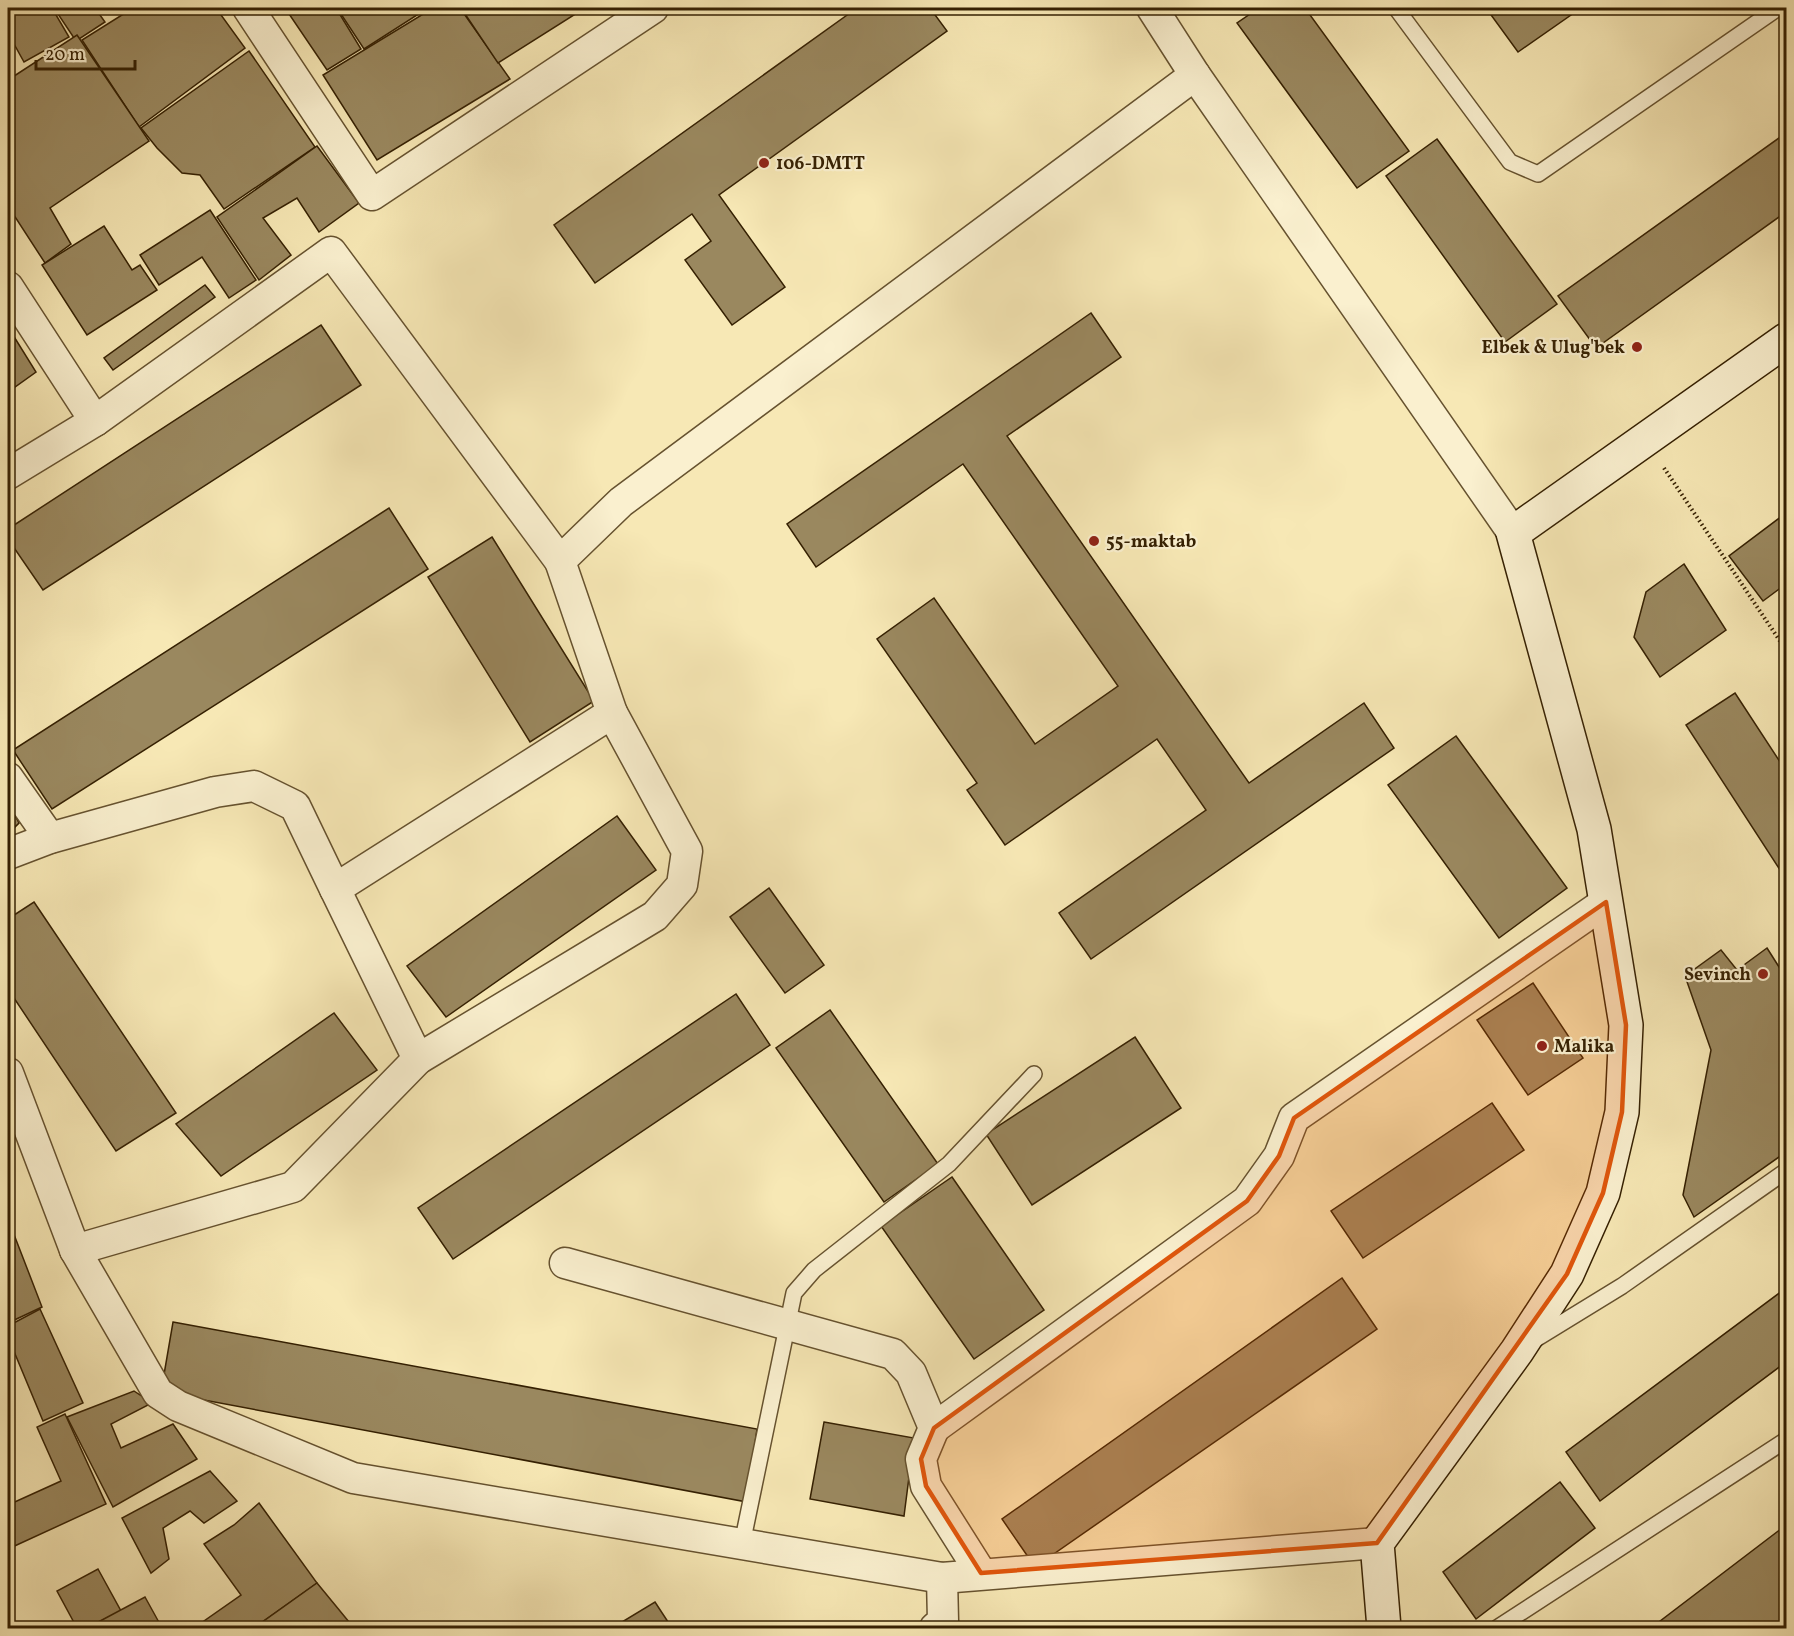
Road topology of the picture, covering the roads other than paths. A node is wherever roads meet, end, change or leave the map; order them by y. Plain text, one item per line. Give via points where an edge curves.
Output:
1 (248, 8) edge
2 (651, 8) edge
3 (1152, 8) edge
4 (1396, 8) edge
5 (1778, 8) edge
6 (1195, 75) junction
7 (8, 286) edge
8 (1786, 340) edge
9 (95, 421) junction
10 (8, 474) edge
11 (1513, 532) junction
12 (560, 561) junction
13 (612, 713) junction
14 (8, 778) edge
15 (50, 838) junction
16 (8, 854) edge
17 (335, 889) junction
18 (1606, 902) junction
19 (418, 1059) junction
20 (8, 1073) edge
21 (1034, 1074) dead end
22 (1786, 1171) edge
23 (75, 1250) junction
24 (565, 1263) dead end
25 (786, 1324) junction
26 (1516, 1351) junction
27 (933, 1428) junction
28 (1786, 1440) edge
29 (1377, 1543) junction
30 (742, 1544) junction
31 (981, 1573) junction
32 (942, 1578) junction
33 (935, 1629) edge
34 (1384, 1629) edge
35 (1497, 1629) edge

1 - 2 street via 372,195
3 - 6 street
4 - 5 lane via 1510,162 1538,174
6 - 11 street
6 - 12 street via 621,502
7 - 9 street
8 - 11 street
9 - 10 street
9 - 12 street via 331,252
11 - 18 street via 1594,829
12 - 13 street
13 - 17 street
13 - 19 street via 687,852 682,885 655,916
14 - 15 street
15 - 16 street
15 - 17 street via 215,792 254,786 295,806
17 - 19 street
18 - 26 street via 1626,1025 1622,1112 1603,1193 1567,1274
18 - 27 street via 1294,1118 1279,1156 1247,1201
19 - 23 street via 293,1188
20 - 23 street
21 - 25 lane via 949,1164 814,1270 794,1293
22 - 26 lane via 1622,1286
23 - 30 street via 158,1393 178,1406 353,1478
24 - 25 street
25 - 27 street via 893,1354 911,1373
25 - 30 lane
26 - 29 street
27 - 31 street via 921,1459 926,1486
28 - 35 lane
29 - 31 street
29 - 34 street
30 - 32 street
31 - 32 street
32 - 33 street via 943,1621

